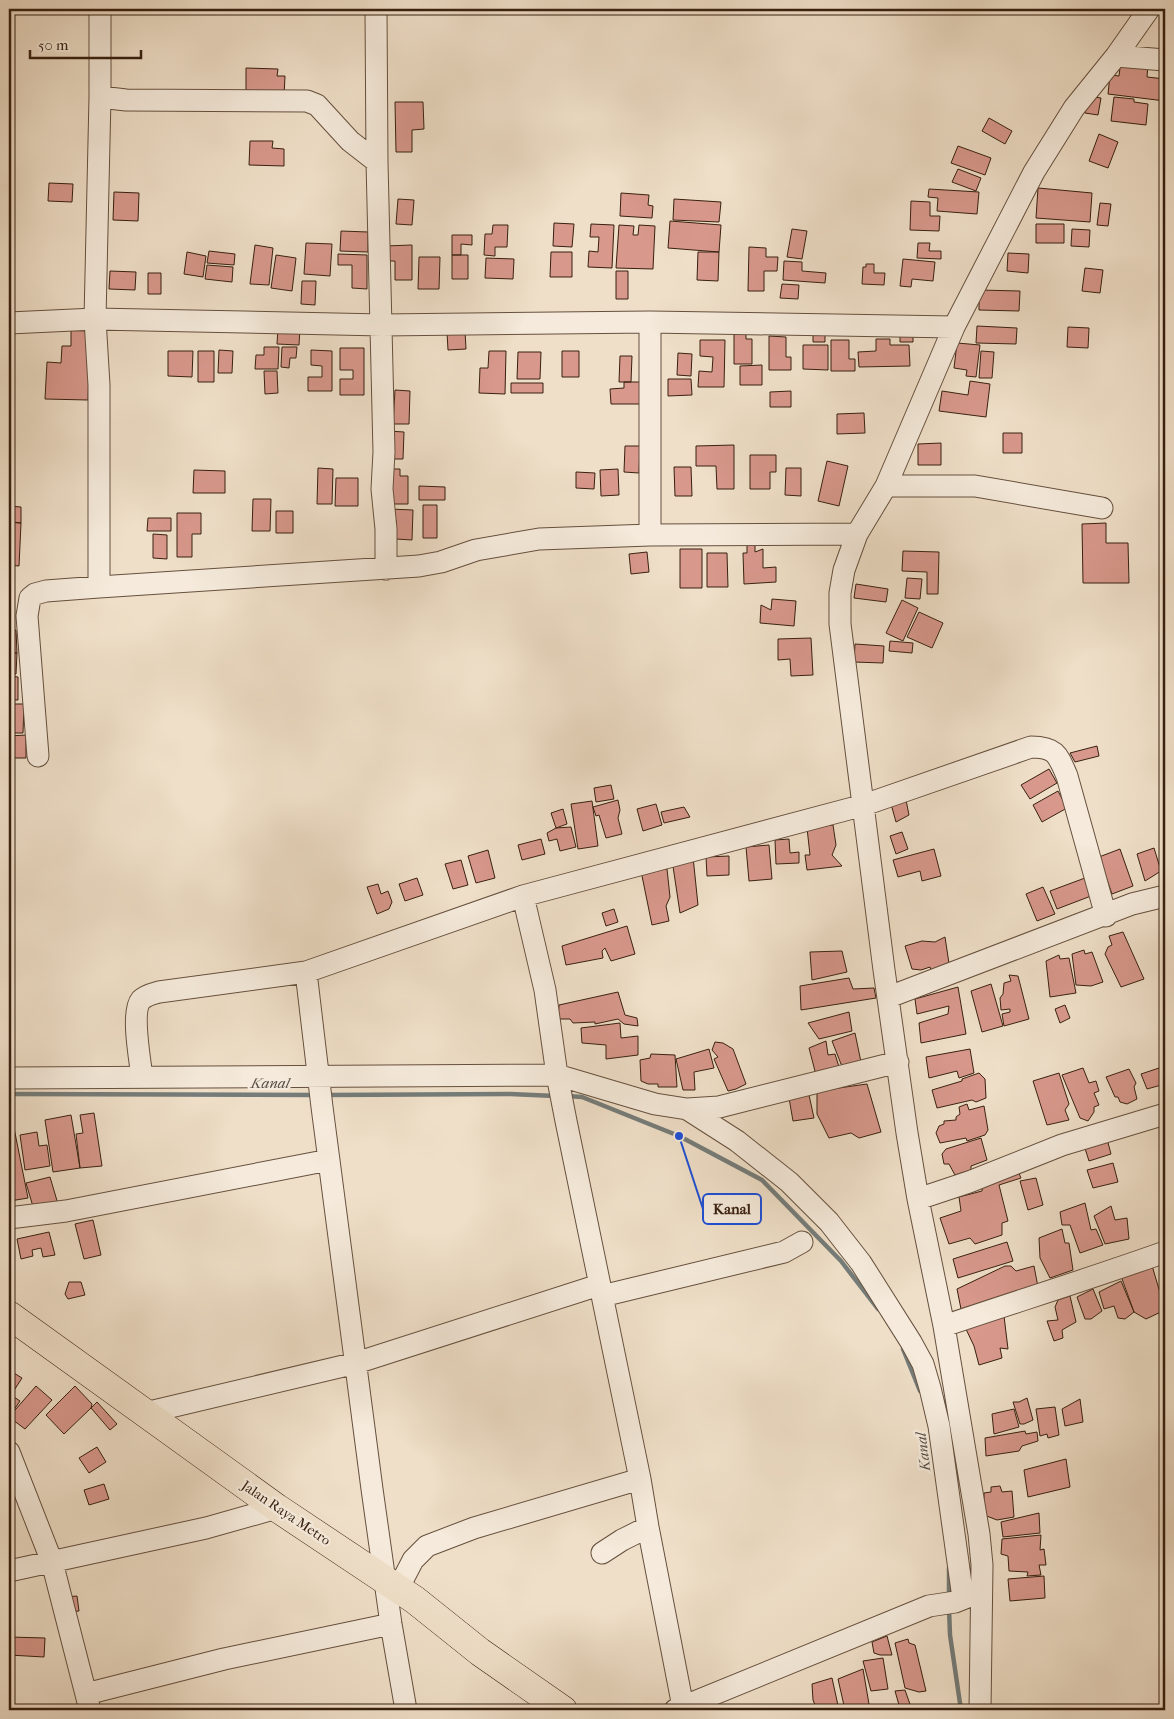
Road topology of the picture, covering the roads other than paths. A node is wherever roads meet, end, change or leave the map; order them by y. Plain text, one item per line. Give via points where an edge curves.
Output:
1 (100, 9) edge
2 (376, 9) edge
3 (1150, 9) edge
4 (1116, 56) junction
5 (1165, 60) edge
6 (100, 97) junction
7 (377, 162) junction
8 (94, 319) junction
9 (650, 322) junction
10 (9, 323) edge
11 (382, 325) junction
12 (954, 327) junction
13 (886, 486) junction
14 (1102, 508) dead end
15 (858, 534) junction
16 (650, 535) junction
17 (386, 569) junction
18 (100, 586) junction
19 (38, 756) dead end
20 (864, 805) junction
21 (523, 896) junction
22 (1165, 896) edge
23 (1106, 916) junction
24 (306, 972) junction
25 (889, 997) junction
26 (898, 1062) junction
27 (142, 1077) junction
28 (9, 1078) edge
29 (558, 1082) junction
30 (320, 1091) junction
31 (687, 1109) junction
32 (1165, 1114) edge
33 (329, 1160) junction
34 (918, 1199) junction
35 (9, 1218) edge
36 (802, 1242) dead end
37 (1165, 1252) edge
38 (600, 1291) junction
39 (9, 1315) edge
40 (944, 1326) junction
41 (356, 1362) junction
42 (145, 1413) junction
43 (9, 1452) edge
44 (640, 1479) junction
45 (277, 1508) junction
46 (648, 1526) junction
47 (602, 1554) dead end
48 (52, 1562) junction
49 (9, 1570) edge
50 (391, 1584) junction
51 (966, 1598) junction
52 (391, 1624) junction
53 (88, 1702) edge
54 (679, 1709) edge
55 (406, 1710) edge
56 (563, 1710) edge
57 (980, 1710) edge

1 - 6 street
2 - 7 street
3 - 4 street
4 - 5 street
4 - 12 street via 1074,108 1034,172
6 - 7 street via 308,101
6 - 8 street
7 - 11 street
8 - 10 street
8 - 11 street
8 - 18 street via 100,385
9 - 11 street
9 - 12 street
9 - 16 street
11 - 17 street via 382,489
12 - 13 street
13 - 14 street via 975,486
13 - 15 street
15 - 16 street
15 - 20 street via 844,570 840,624
16 - 17 street via 539,539 476,550 441,562
17 - 18 street
18 - 19 street via 46,591 30,598 27,616
20 - 21 street
20 - 23 street via 1031,747 1051,750 1060,759 1067,776
20 - 25 street
21 - 24 street
21 - 29 street via 545,990
22 - 23 street via 1132,904
23 - 25 street
24 - 27 street via 146,996 140,1001 136,1016
24 - 30 street
25 - 26 street
26 - 31 street via 718,1107
26 - 34 street
27 - 28 street
27 - 30 street
29 - 30 street
29 - 31 street
29 - 38 street
30 - 33 street
31 - 51 street via 737,1141 789,1182 830,1222 861,1262 911,1342 923,1364 939,1426
32 - 34 street via 1062,1145
33 - 35 street via 66,1211
33 - 41 street
34 - 40 street
36 - 38 street via 784,1252
37 - 40 street
38 - 41 street
38 - 44 street
39 - 42 highway, Jalan Raya Metro
40 - 51 street via 982,1565
41 - 42 street
41 - 50 street
42 - 45 highway, Jalan Raya Metro
43 - 48 street
44 - 46 street
44 - 50 street via 474,1528 427,1546
45 - 48 street via 206,1528
45 - 50 highway, Jalan Raya Metro
46 - 47 street
46 - 54 street
48 - 49 street
48 - 53 street
50 - 52 street
50 - 56 highway, Jalan Raya Metro
51 - 54 street via 928,1606
51 - 57 street
52 - 53 street via 224,1659
52 - 55 street

